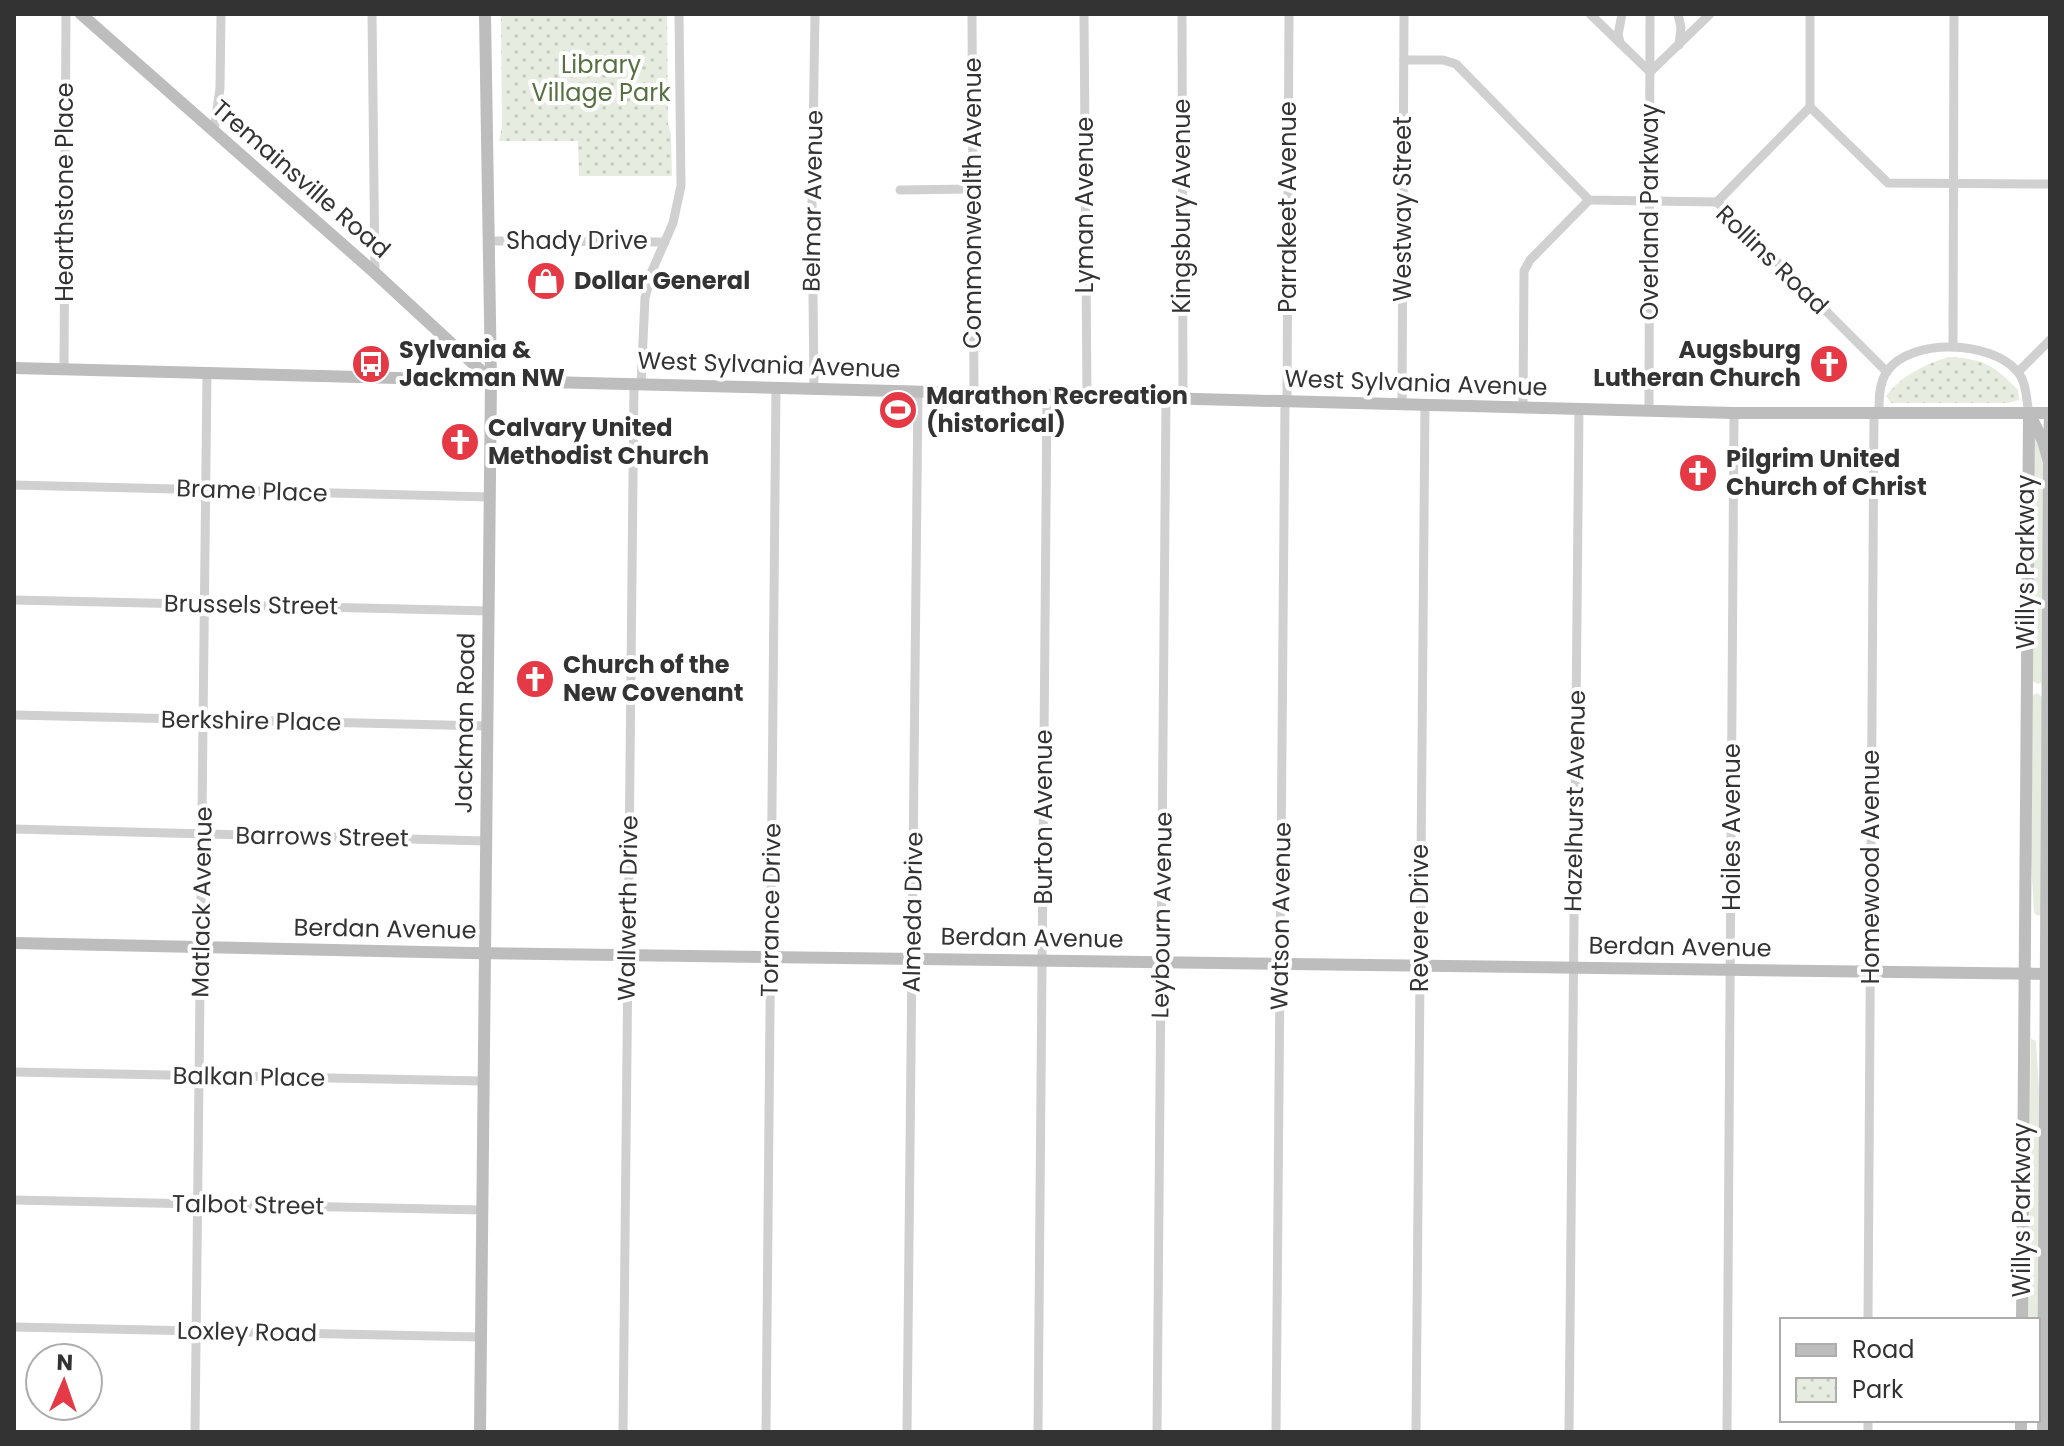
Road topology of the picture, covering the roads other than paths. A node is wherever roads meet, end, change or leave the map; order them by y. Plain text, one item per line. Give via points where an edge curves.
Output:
1 (66, 14) edge
2 (81, 14) edge
3 (221, 14) edge
4 (372, 14) edge
5 (485, 14) edge
6 (679, 14) edge
7 (815, 14) edge
8 (972, 14) edge
9 (1084, 14) edge
10 (1182, 14) edge
11 (1289, 14) edge
12 (1404, 14) edge
13 (1590, 14) edge
14 (1622, 14) edge
15 (1650, 14) edge
16 (1678, 14) edge
17 (1710, 14) edge
18 (1810, 14) edge
19 (1954, 14) edge
20 (1621, 45) junction
21 (1679, 45) junction
22 (1404, 60) junction
23 (1650, 72) junction
24 (1810, 107) junction
25 (214, 131) junction
26 (1953, 184) junction
27 (2050, 184) edge
28 (972, 189) junction
29 (900, 190) dead end
30 (1589, 200) junction
31 (1650, 201) junction
32 (1717, 202) junction
33 (489, 241) junction
34 (665, 242) junction
35 (375, 273) junction
36 (2050, 340) edge
37 (1953, 347) junction
38 (14, 368) edge
39 (64, 369) junction
40 (1887, 372) junction
41 (2018, 372) junction
42 (207, 373) junction
43 (491, 380) junction
44 (637, 384) junction
45 (776, 387) junction
46 (814, 389) junction
47 (918, 391) junction
48 (974, 393) junction
49 (1047, 395) junction
50 (1087, 396) junction
51 (1166, 398) junction
52 (1183, 399) junction
53 (1286, 401) junction
54 (1402, 404) junction
55 (1425, 405) junction
56 (1523, 408) junction
57 (1579, 409) junction
58 (1649, 411) junction
59 (1734, 413) junction
60 (1876, 413) junction
61 (2029, 413) junction
62 (2050, 413) edge
63 (2049, 462) edge
64 (14, 485) edge
65 (206, 490) junction
66 (490, 497) junction
67 (14, 600) edge
68 (205, 604) junction
69 (489, 611) junction
70 (2047, 689) junction
71 (2027, 690) junction
72 (14, 715) edge
73 (204, 719) junction
74 (487, 726) junction
75 (14, 829) edge
76 (202, 834) junction
77 (486, 841) junction
78 (2025, 926) junction
79 (2046, 926) junction
80 (14, 943) edge
81 (201, 947) junction
82 (485, 953) junction
83 (628, 955) junction
84 (770, 957) junction
85 (912, 959) junction
86 (1042, 961) junction
87 (1161, 962) junction
88 (1280, 964) junction
89 (1420, 966) junction
90 (1574, 968) junction
91 (1731, 970) junction
92 (1871, 972) junction
93 (2024, 974) junction
94 (2048, 974) edge
95 (2024, 1031) junction
96 (2045, 1032) junction
97 (14, 1072) edge
98 (199, 1076) junction
99 (483, 1081) junction
100 (14, 1200) edge
101 (198, 1204) junction
102 (482, 1210) junction
103 (1868, 1318) edge
104 (2022, 1318) edge
105 (14, 1327) edge
106 (196, 1331) junction
107 (2044, 1331) edge
108 (481, 1337) junction
109 (195, 1432) edge
110 (480, 1432) edge
111 (623, 1432) edge
112 (766, 1432) edge
113 (907, 1432) edge
114 (1038, 1432) edge
115 (1157, 1432) edge
116 (1276, 1432) edge
117 (1416, 1432) edge
118 (1569, 1432) edge
119 (1727, 1432) edge
120 (2043, 1432) edge

1 - 39 street, Hearthstone Place
2 - 25 main road, Tremainsville Road
3 - 25 street
4 - 35 street
5 - 33 main road, Jackman Road
6 - 34 street, Wallwerth Drive via 681,186
7 - 46 street, Belmar Avenue
8 - 28 street, Commonwealth Avenue
9 - 50 street, Lyman Avenue
10 - 52 street, Kingsbury Avenue
11 - 53 street, Parrakeet Avenue
12 - 22 street, Westway Street
13 - 20 street
14 - 20 street
15 - 23 street, Overland Parkway
16 - 21 street
17 - 21 street
18 - 24 street
19 - 26 street
20 - 23 street
21 - 23 street
22 - 30 street via 1456,64
22 - 54 street, Westway Street
23 - 31 street, Overland Parkway
24 - 26 street via 1885,181
24 - 32 street
25 - 35 main road, Tremainsville Road
26 - 27 street
26 - 37 street
28 - 29 street
28 - 48 street, Commonwealth Avenue
30 - 31 street, Rollins Road
30 - 56 street via 1524,271
31 - 32 street, Rollins Road
31 - 58 street, Overland Parkway
32 - 40 street, Rollins Road
33 - 34 street, Shady Drive
33 - 43 main road, Jackman Road
34 - 44 street, Wallwerth Drive via 648,281
35 - 43 main road, Tremainsville Road
36 - 41 street
37 - 40 street via 1907,356
37 - 41 street via 1987,352
38 - 39 main road, West Sylvania Avenue
39 - 42 main road, West Sylvania Avenue
40 - 60 street, Homewood Avenue
41 - 61 street
42 - 43 main road, West Sylvania Avenue
42 - 65 street, Matlack Avenue
43 - 44 main road, West Sylvania Avenue
43 - 66 main road, Jackman Road
44 - 45 main road, West Sylvania Avenue
44 - 83 street, Wallwerth Drive
45 - 46 main road, West Sylvania Avenue
45 - 84 street, Torrance Drive
46 - 47 main road, West Sylvania Avenue
47 - 48 main road, West Sylvania Avenue
47 - 85 street, Almeda Drive
48 - 49 main road, West Sylvania Avenue
49 - 50 main road, West Sylvania Avenue
49 - 86 street, Burton Avenue
50 - 51 main road, West Sylvania Avenue
51 - 52 main road, West Sylvania Avenue
51 - 87 street, Leybourn Avenue
52 - 53 main road, West Sylvania Avenue
53 - 54 main road, West Sylvania Avenue
53 - 88 street, Watson Avenue
54 - 55 main road, West Sylvania Avenue
55 - 56 main road, West Sylvania Avenue
55 - 89 street, Revere Drive
56 - 57 main road, West Sylvania Avenue
57 - 58 main road, West Sylvania Avenue
57 - 90 street, Hazelhurst Avenue
58 - 59 main road, West Sylvania Avenue
59 - 60 main road, West Sylvania Avenue
59 - 91 street, Hoiles Avenue
60 - 61 main road, West Sylvania Avenue
60 - 92 street, Homewood Avenue
61 - 62 main road, West Sylvania Avenue
61 - 63 main road, Willys Parkway
61 - 71 main road, Willys Parkway
62 - 63 main road
63 - 70 main road, Willys Parkway
64 - 65 street, Brame Place
65 - 66 street, Brame Place
65 - 68 street, Matlack Avenue
66 - 69 main road, Jackman Road
67 - 68 street, Brussels Street
68 - 69 street, Brussels Street
68 - 73 street, Matlack Avenue
69 - 74 main road, Jackman Road
70 - 71 main road
70 - 79 main road, Willys Parkway
71 - 78 main road, Willys Parkway
72 - 73 street, Berkshire Place
73 - 74 street, Berkshire Place
73 - 76 street, Matlack Avenue
74 - 77 main road, Jackman Road
75 - 76 street, Barrows Street
76 - 77 street, Barrows Street
76 - 81 street, Matlack Avenue
77 - 82 main road, Jackman Road
78 - 79 main road
78 - 93 main road, Willys Parkway
79 - 94 main road, Willys Parkway
80 - 81 main road, Berdan Avenue
81 - 82 main road, Berdan Avenue
81 - 98 street, Matlack Avenue
82 - 83 main road, Berdan Avenue
82 - 99 main road, Jackman Road
83 - 84 main road, Berdan Avenue
83 - 111 street, Wallwerth Drive
84 - 85 main road, Berdan Avenue
84 - 112 street, Torrance Drive
85 - 86 main road, Berdan Avenue
85 - 113 street, Almeda Drive
86 - 87 main road, Berdan Avenue
86 - 114 street, Burton Avenue
87 - 88 main road, Berdan Avenue
87 - 115 street, Leybourn Avenue
88 - 89 main road, Berdan Avenue
88 - 116 street, Watson Avenue
89 - 90 main road, Berdan Avenue
89 - 117 street, Revere Drive
90 - 91 main road, Berdan Avenue
90 - 118 street, Hazelhurst Avenue
91 - 92 main road, Berdan Avenue
91 - 119 street, Hoiles Avenue
92 - 93 main road, Berdan Avenue
92 - 103 street, Homewood Avenue
93 - 94 main road, Berdan Avenue
93 - 95 main road, Willys Parkway
94 - 96 main road, Willys Parkway
95 - 96 main road
95 - 104 main road, Willys Parkway
96 - 107 main road, Willys Parkway
97 - 98 street, Balkan Place
98 - 99 street, Balkan Place
98 - 101 street, Matlack Avenue
99 - 102 main road, Jackman Road
100 - 101 street, Talbot Street
101 - 102 street, Talbot Street
101 - 106 street, Matlack Avenue
102 - 108 main road, Jackman Road
105 - 106 street, Loxley Road
106 - 108 street, Loxley Road
106 - 109 street, Matlack Avenue
107 - 120 main road, Willys Parkway
108 - 110 main road, Jackman Road

